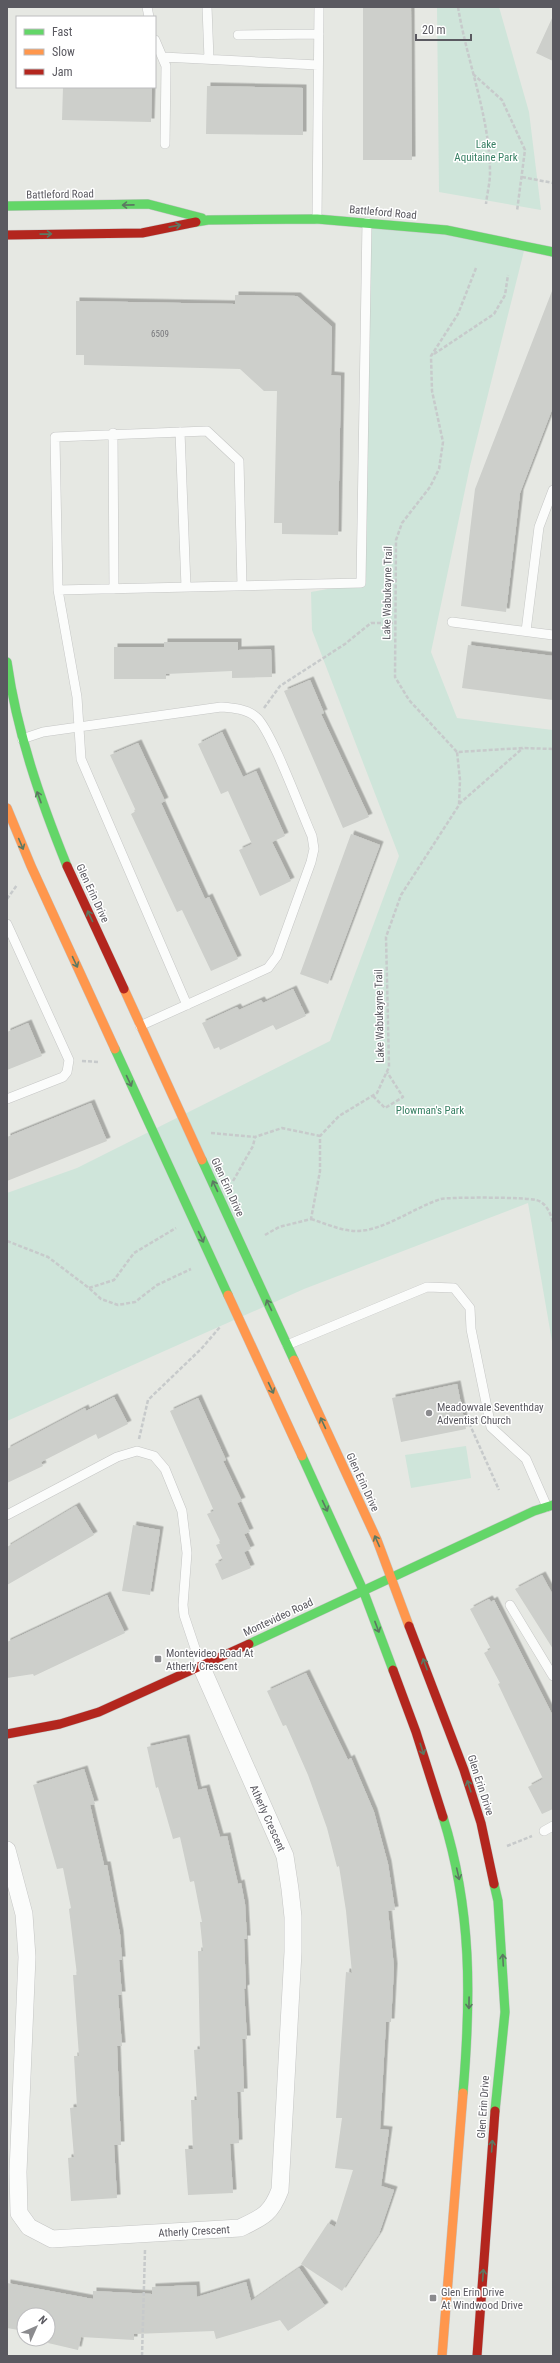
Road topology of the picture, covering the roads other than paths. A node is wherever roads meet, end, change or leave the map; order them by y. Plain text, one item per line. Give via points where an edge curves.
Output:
1 (207, 7) edge
2 (319, 7) edge
3 (319, 34) junction
4 (238, 35) dead end
5 (156, 42) edge
6 (162, 57) junction
7 (209, 60) junction
8 (318, 65) junction
9 (165, 144) dead end
10 (7, 206) edge
11 (317, 219) junction
12 (208, 220) junction
13 (367, 222) junction
14 (7, 235) edge
15 (553, 252) edge
16 (180, 432) junction
17 (113, 433) junction
18 (553, 490) edge
19 (242, 586) junction
20 (186, 587) junction
21 (114, 589) junction
22 (58, 590) junction
23 (452, 622) dead end
24 (526, 631) junction
25 (553, 635) edge
26 (7, 662) edge
27 (79, 727) junction
28 (17, 740) junction
29 (7, 808) edge
30 (7, 924) edge
31 (187, 1005) junction
32 (140, 1026) junction
33 (7, 1099) edge
34 (287, 1345) junction
35 (550, 1506) edge
36 (7, 1515) edge
37 (392, 1577) junction
38 (363, 1590) junction
39 (510, 1605) dead end
40 (201, 1666) junction
41 (553, 1676) edge
42 (7, 1734) edge
43 (553, 1826) edge
44 (544, 1831) road end
45 (7, 1850) edge
46 (442, 2356) edge
47 (477, 2356) edge

1 - 7 lane
2 - 3 lane
3 - 4 lane
3 - 8 lane
5 - 6 lane
6 - 7 lane
6 - 9 lane via 166,66
7 - 8 lane
8 - 11 lane
12 -> 10 street, Battleford Road via 148,204
11 - 12 street, Battleford Road
11 - 13 street, Battleford Road
14 -> 12 street, Battleford Road via 142,233
13 - 15 street, Battleford Road via 493,238
13 - 19 lane via 361,583
16 - 17 lane
16 - 19 lane via 207,431 239,461
16 - 20 lane
17 - 21 lane
17 - 22 lane via 55,437
18 - 24 lane via 539,527
19 - 20 lane
20 - 21 lane
21 - 22 lane
22 - 27 lane via 77,697
23 - 24 lane
24 - 25 lane
26 - 28 street, Glen Erin Drive
27 - 28 lane via 43,732
27 - 31 lane via 81,759
27 - 31 lane via 221,707 246,711 256,717 268,734 312,836 314,848 311,862 273,962 261,972
32 -> 28 street, Glen Erin Drive via 67,866
29 -> 38 street, Glen Erin Drive via 121,1064
30 - 33 lane via 69,1060 67,1072 63,1077
31 - 32 lane
34 -> 32 street, Glen Erin Drive
34 - 35 lane via 427,1287 454,1288 470,1308 471,1330 491,1426 526,1458
37 -> 34 street, Glen Erin Drive
35 - 37 street, Montevideo Road
36 - 40 lane via 117,1457 137,1451 146,1452 160,1461 176,1491 182,1511 187,1553 182,1605
37 - 38 street, Montevideo Road
47 -> 37 street, Glen Erin Drive via 496,2085 505,2012 498,1901 481,1823 464,1770
38 - 40 street, Montevideo Road
38 -> 46 street, Glen Erin Drive via 434,1786 459,1877 466,1921 469,2024
39 - 41 lane
40 - 42 street, Montevideo Road via 82,1719
40 - 45 street, Atherly Crescent via 285,1856 294,1917 280,2190 274,2207 256,2220 240,2228 52,2239 29,2227 20,2213 18,2172 27,1957 24,1914
43 - 44 lane

